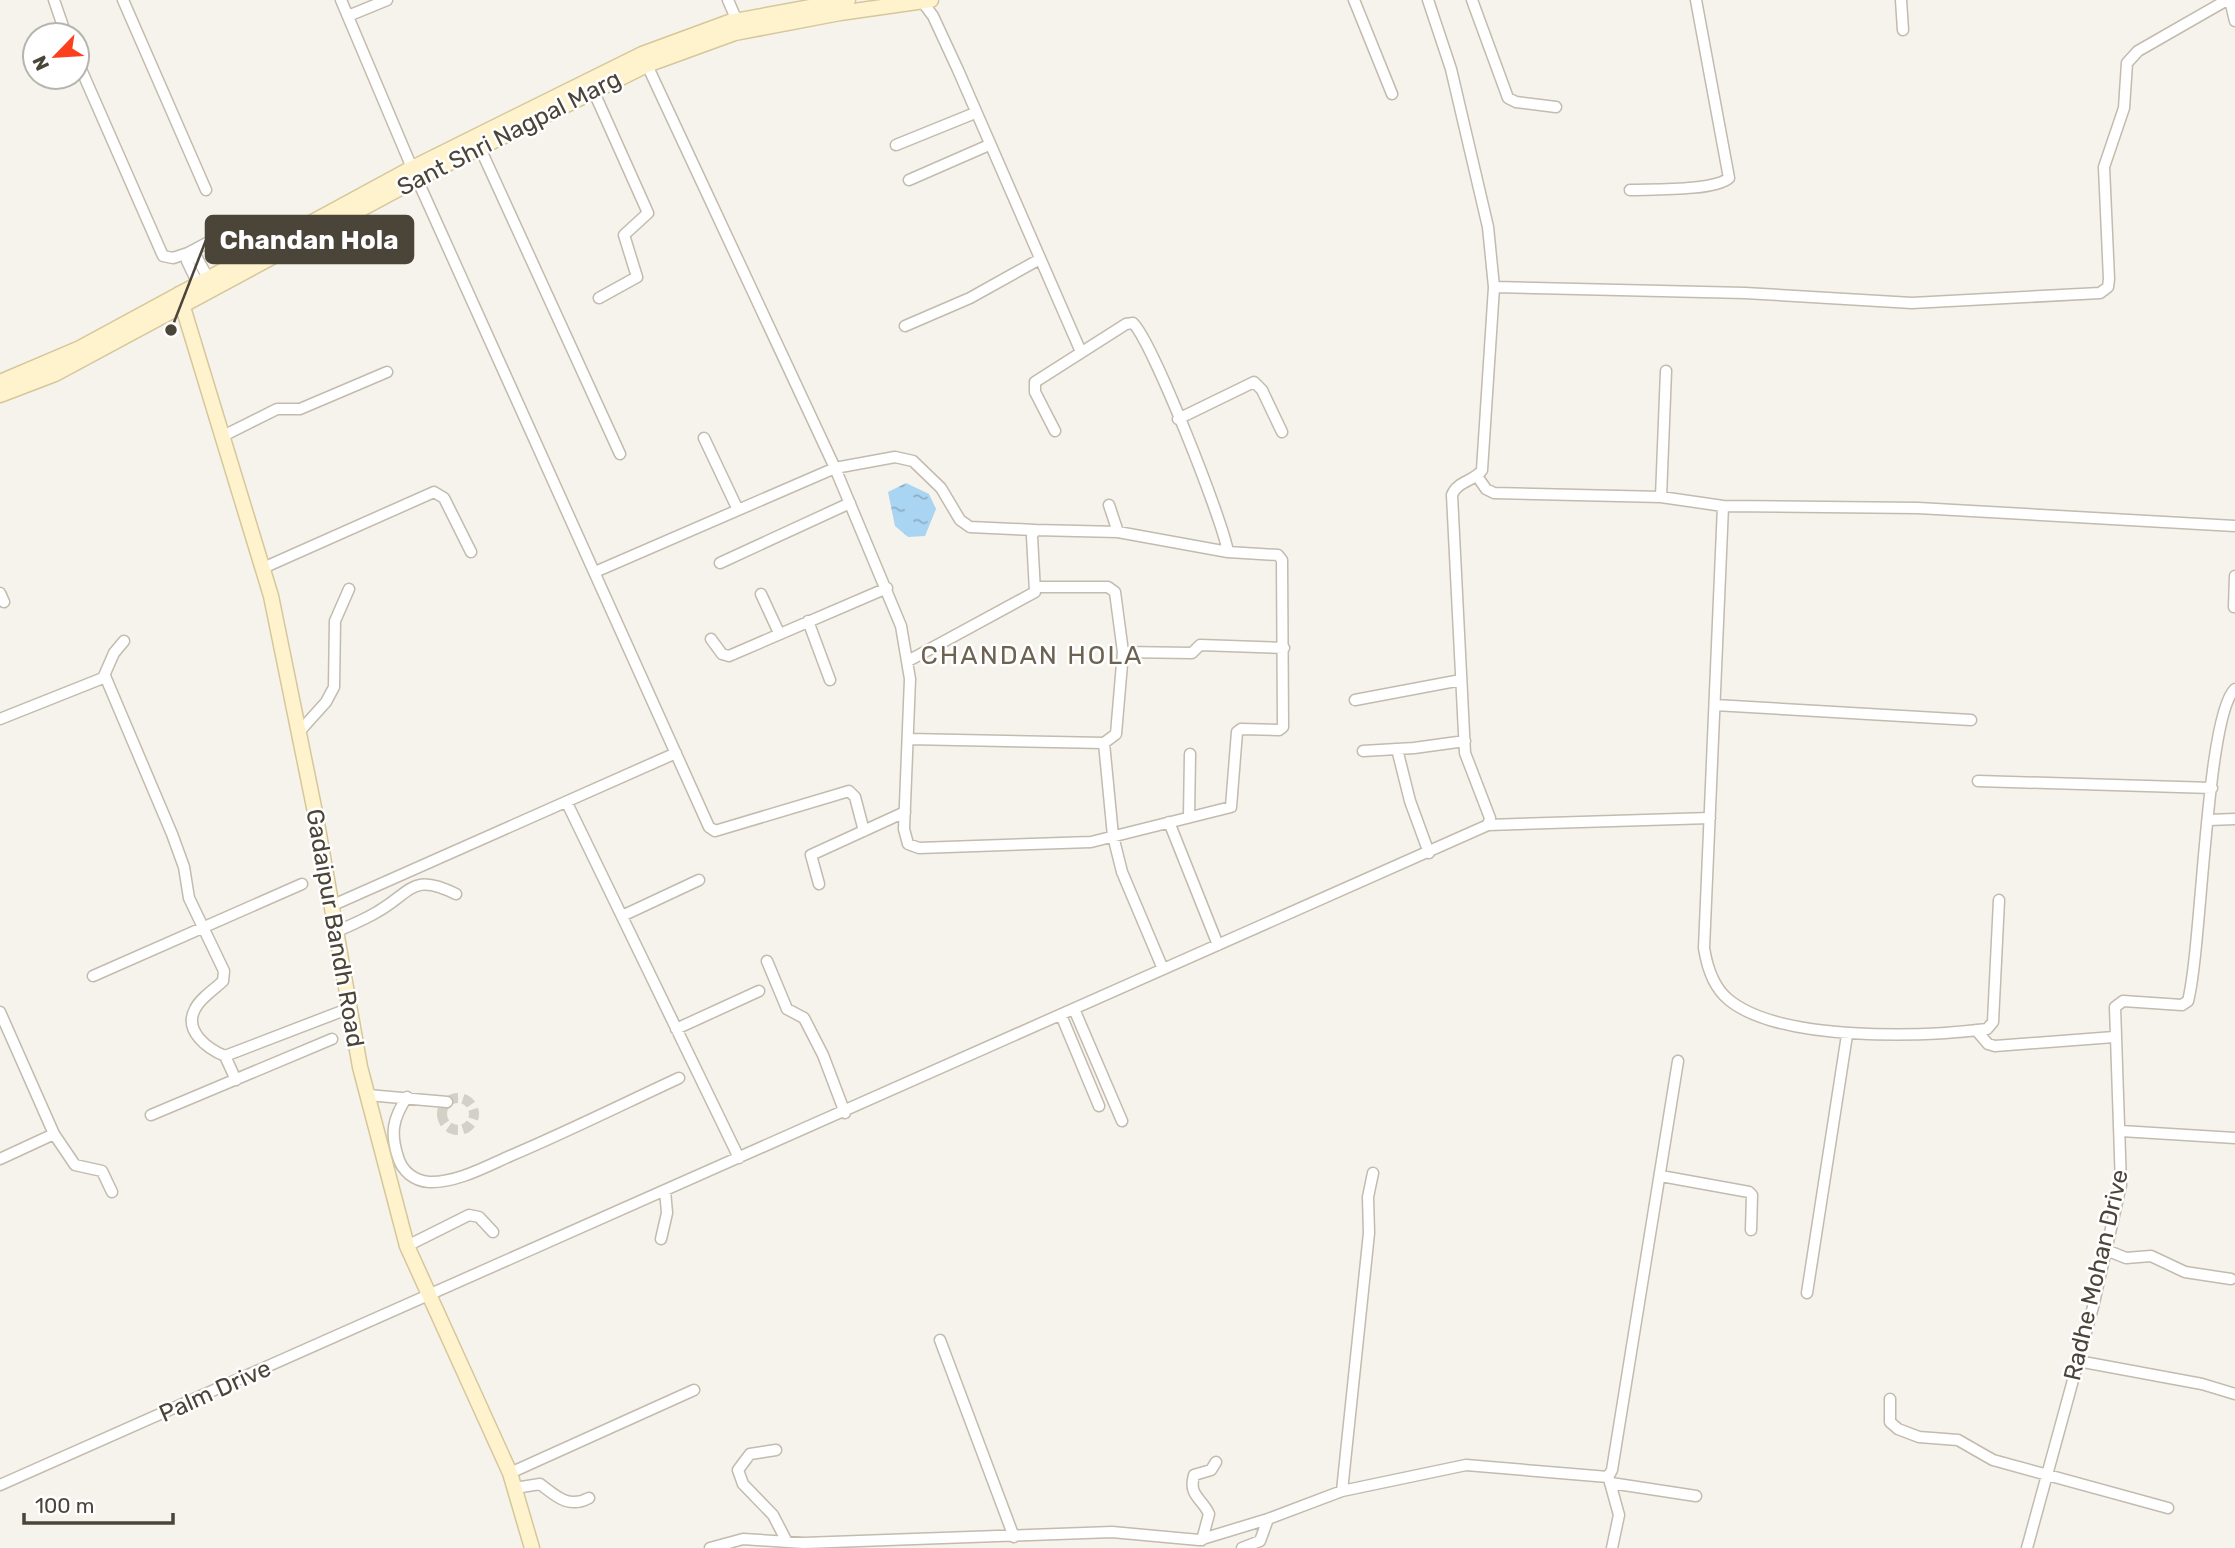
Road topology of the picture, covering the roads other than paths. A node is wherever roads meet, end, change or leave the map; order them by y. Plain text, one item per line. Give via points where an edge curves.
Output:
1 (54, 0) edge
2 (123, 0) edge
3 (341, 0) edge
4 (387, 0) edge
5 (728, 0) edge
6 (848, 0) edge
7 (1354, 0) edge
8 (1428, 0) edge
9 (1472, 0) edge
10 (1696, 0) edge
11 (1901, 0) edge
12 (2228, 0) edge
13 (925, 1) edge
14 (348, 16) junction
15 (61, 21) edge
16 (737, 21) junction
17 (2235, 21) edge
18 (1903, 30) dead end
19 (647, 65) junction
20 (593, 90) junction
21 (91, 91) edge
22 (1392, 94) dead end
23 (1556, 107) dead end
24 (975, 113) junction
25 (896, 145) dead end
26 (989, 145) junction
27 (480, 148) junction
28 (415, 173) junction
29 (909, 180) dead end
30 (206, 190) dead end
31 (1630, 190) dead end
32 (222, 235) dead end
33 (189, 255) junction
34 (1040, 259) junction
35 (203, 281) junction
36 (1494, 287) junction
37 (599, 298) dead end
38 (181, 300) junction
39 (905, 326) dead end
40 (1081, 352) junction
41 (1666, 371) dead end
42 (387, 372) dead end
43 (0, 382) edge
44 (0, 395) edge
45 (1178, 419) junction
46 (1055, 431) dead end
47 (1282, 432) dead end
48 (223, 436) junction
49 (704, 438) dead end
50 (620, 454) dead end
51 (835, 468) junction
52 (1477, 476) junction
53 (1661, 497) junction
54 (850, 503) junction
55 (1109, 505) dead end
56 (1723, 506) junction
57 (738, 510) junction
58 (2235, 526) edge
59 (1035, 530) junction
60 (1118, 532) junction
61 (471, 552) dead end
62 (1228, 552) junction
63 (720, 563) dead end
64 (263, 568) junction
65 (595, 572) junction
66 (2235, 576) edge
67 (1036, 587) junction
68 (887, 588) junction
69 (349, 589) dead end
70 (761, 594) dead end
71 (2234, 607) edge
72 (808, 621) junction
73 (779, 633) junction
74 (711, 639) dead end
75 (124, 641) dead end
76 (1284, 648) junction
77 (1123, 652) junction
78 (908, 661) junction
79 (105, 676) junction
80 (830, 680) dead end
81 (1461, 680) junction
82 (2235, 689) edge
83 (1355, 700) dead end
84 (1715, 705) junction
85 (0, 719) edge
86 (1971, 720) dead end
87 (299, 732) junction
88 (908, 739) junction
89 (1465, 741) junction
90 (1104, 743) junction
91 (1397, 749) junction
92 (1363, 751) dead end
93 (676, 753) junction
94 (1190, 754) dead end
95 (1978, 781) dead end
96 (2212, 788) junction
97 (567, 803) junction
98 (905, 812) junction
99 (1189, 817) junction
100 (1710, 818) junction
101 (2235, 819) edge
102 (2209, 820) junction
103 (1169, 822) junction
104 (1488, 825) junction
105 (863, 831) junction
106 (1113, 836) junction
107 (1429, 853) junction
108 (699, 880) dead end
109 (302, 884) dead end
110 (819, 884) dead end
111 (456, 894) dead end
112 (1999, 900) dead end
113 (331, 906) junction
114 (622, 916) junction
115 (203, 928) junction
116 (337, 932) junction
117 (1217, 945) junction
118 (767, 961) dead end
119 (1163, 969) junction
120 (93, 976) dead end
121 (759, 992) dead end
122 (350, 1008) junction
123 (1074, 1009) junction
124 (0, 1012) edge
125 (1061, 1015) junction
126 (676, 1029) junction
127 (1976, 1030) junction
128 (1847, 1035) junction
129 (2114, 1037) junction
130 (332, 1039) dead end
131 (225, 1056) junction
132 (1678, 1061) dead end
133 (679, 1078) dead end
134 (236, 1080) junction
135 (368, 1095) junction
136 (407, 1097) junction
137 (447, 1102) dead end
138 (1099, 1106) dead end
139 (845, 1113) junction
140 (151, 1115) dead end
141 (1122, 1121) dead end
142 (2122, 1130) junction
143 (54, 1134) junction
144 (2235, 1138) edge
145 (739, 1158) junction
146 (0, 1159) edge
147 (1373, 1173) dead end
148 (1661, 1176) junction
149 (665, 1190) junction
150 (112, 1192) dead end
151 (1751, 1230) dead end
152 (493, 1232) dead end
153 (661, 1239) dead end
154 (407, 1246) junction
155 (2106, 1250) junction
156 (2231, 1279) dead end
157 (1807, 1293) dead end
158 (430, 1296) junction
159 (940, 1340) dead end
160 (2078, 1361) junction
161 (694, 1390) dead end
162 (2235, 1394) edge
163 (1891, 1399) dead end
164 (776, 1450) dead end
165 (1216, 1462) dead end
166 (510, 1473) junction
167 (2048, 1474) junction
168 (1609, 1480) junction
169 (0, 1485) edge
170 (515, 1488) junction
171 (1342, 1491) junction
172 (1696, 1496) dead end
173 (589, 1498) dead end
174 (2168, 1508) dead end
175 (1268, 1519) junction
176 (1202, 1540) junction
177 (1008, 1541) edge
178 (787, 1542) junction
179 (1166, 1543) edge
180 (734, 1544) edge
181 (805, 1546) edge
182 (532, 1548) edge
183 (709, 1548) edge
184 (1242, 1548) edge
185 (1612, 1548) edge
186 (2027, 1548) edge

1 - 15 street
2 - 30 street
3 - 14 street
4 - 14 street
5 - 16 street
6 - 16 main road, Sant Shri Nagpal Marg
7 - 22 street
8 - 36 street via 1451,69 1482,200
9 - 23 street via 1508,98
10 - 31 street via 1729,178 1698,186
11 - 18 street
12 - 17 street
12 - 36 street via 2138,51 2127,63 2124,108 2104,167 2109,278 2100,293 1912,303 1745,293
13 - 19 main road, Sant Shri Nagpal Marg via 734,33
13 - 24 street
14 - 28 street
16 - 28 main road, Sant Shri Nagpal Marg via 642,54
19 - 20 main road, Sant Shri Nagpal Marg
19 - 51 street
20 - 27 main road, Sant Shri Nagpal Marg
20 - 37 street via 648,213 624,235 637,277
21 - 33 street via 163,256
24 - 25 street
24 - 26 street
26 - 29 street
26 - 34 street
27 - 28 main road, Sant Shri Nagpal Marg
27 - 50 street
28 - 35 main road, Sant Shri Nagpal Marg
28 - 38 main road, Sant Shri Nagpal Marg
28 - 65 street
32 - 33 street
33 - 35 street via 188,264
34 - 39 street via 970,298
34 - 40 street
35 - 38 main road, Sant Shri Nagpal Marg
36 - 52 street via 1482,470
38 - 43 main road, Sant Shri Nagpal Marg
38 - 44 main road, Sant Shri Nagpal Marg via 55,374
38 - 48 main road, Gadaipur Bandh Road
40 - 45 street via 1133,323
40 - 46 street via 1035,382 1035,392
41 - 53 street
42 - 48 street via 300,409 277,409
45 - 47 street via 1254,382
45 - 62 street
48 - 64 main road, Gadaipur Bandh Road
49 - 57 street
51 - 54 street
51 - 57 street
51 - 59 street via 895,457 908,459 940,488 960,520 970,527
52 - 53 street via 1494,493
52 - 81 street via 1457,486 1452,495
53 - 56 street
54 - 63 street
54 - 68 street
55 - 60 street
56 - 58 street via 1918,508
56 - 84 street
57 - 65 street
59 - 60 street
59 - 67 street
60 - 62 street
61 - 64 street via 444,498 434,492
62 - 76 street via 1281,557
64 - 87 main road, Gadaipur Bandh Road
65 - 93 street
66 - 71 street
67 - 77 street via 1108,587 1118,599
67 - 78 street via 1031,596
68 - 72 street
68 - 78 street
69 - 87 street via 335,621 334,687
70 - 73 street
72 - 73 street
72 - 80 street
73 - 74 street via 729,656
75 - 79 street
76 - 77 street via 1200,645 1192,653
76 - 99 street via 1283,727 1238,731 1233,805
77 - 90 street via 1116,734
78 - 88 street
79 - 85 street
79 - 115 street via 173,834 187,890
81 - 83 street
81 - 89 street
82 - 96 street via 2224,708
84 - 86 street
84 - 100 street
87 - 113 main road, Gadaipur Bandh Road
88 - 90 street
88 - 98 street
89 - 91 street
89 - 104 street via 1466,757 1490,818
90 - 106 street
91 - 92 street
91 - 107 street
93 - 97 street
93 - 105 street via 713,830 849,790
94 - 99 street
95 - 96 street
96 - 102 street
97 - 113 street
97 - 114 street
98 - 105 street
98 - 106 street via 904,835 913,848 1086,843
99 - 103 street
100 - 104 street
100 - 128 street via 1704,948 1716,985 1747,1012
101 - 102 street
102 - 129 street, Radhe Mohan Drive via 2188,1001 2182,1005 2123,1001 2115,1007
103 - 106 street
103 - 117 street
104 - 107 street, Palm Drive
105 - 110 street via 811,855
106 - 119 street via 1122,872
107 - 117 street, Palm Drive
108 - 114 street
109 - 115 street
111 - 116 street via 420,883 378,912
112 - 127 street via 1993,1022 1987,1029
113 - 116 main road, Gadaipur Bandh Road
114 - 126 street
115 - 120 street
115 - 131 street via 222,965 223,981 195,1008 192,1020 204,1045
116 - 122 main road, Gadaipur Bandh Road
117 - 119 street, Palm Drive
118 - 139 street via 787,1009 801,1014 809,1029
119 - 123 street, Palm Drive
121 - 126 street
122 - 131 street
122 - 135 main road, Gadaipur Bandh Road
123 - 125 street, Palm Drive
123 - 141 street
124 - 143 street
125 - 138 street
125 - 139 street, Palm Drive
126 - 145 street
127 - 128 street
127 - 129 street via 1995,1046
128 - 157 street
129 - 142 street, Radhe Mohan Drive
130 - 134 street
131 - 134 street
132 - 148 street
133 - 136 street via 497,1162 432,1182 412,1177 395,1148 393,1122
134 - 140 street
135 - 136 street
135 - 154 main road, Gadaipur Bandh Road
136 - 137 street
139 - 145 street, Palm Drive
142 - 144 street
142 - 155 street, Radhe Mohan Drive via 2121,1185
143 - 146 street
143 - 150 street via 75,1165 102,1171
145 - 149 street, Palm Drive
147 - 171 street via 1367,1197 1369,1233
148 - 151 street via 1749,1192
148 - 168 street
149 - 153 street via 667,1213
149 - 158 street, Palm Drive
152 - 154 street via 479,1217 469,1215
154 - 158 main road, Gadaipur Bandh Road
155 - 156 street via 2126,1258 2151,1256 2180,1271
155 - 160 street, Radhe Mohan Drive
158 - 166 main road, Gadaipur Bandh Road
158 - 169 street, Palm Drive
159 - 177 street
160 - 162 street
160 - 167 street, Radhe Mohan Drive
161 - 166 street
163 - 167 street via 1890,1422 1898,1429 1919,1437 1958,1440 1993,1461
164 - 178 street via 750,1454 738,1470 743,1484 773,1515
165 - 176 street via 1211,1470 1195,1475 1191,1485 1209,1514
166 - 170 main road, Gadaipur Bandh Road
167 - 174 street
167 - 186 street, Radhe Mohan Drive
168 - 171 street via 1475,1464
168 - 172 street
168 - 185 street via 1619,1514
170 - 173 street via 540,1484 560,1500 580,1503
170 - 182 main road, Gadaipur Bandh Road
171 - 175 street
175 - 176 street
175 - 184 street via 1260,1541
176 - 179 street
177 - 179 street via 1112,1532
177 - 181 street
178 - 180 street
178 - 181 street
180 - 183 street

